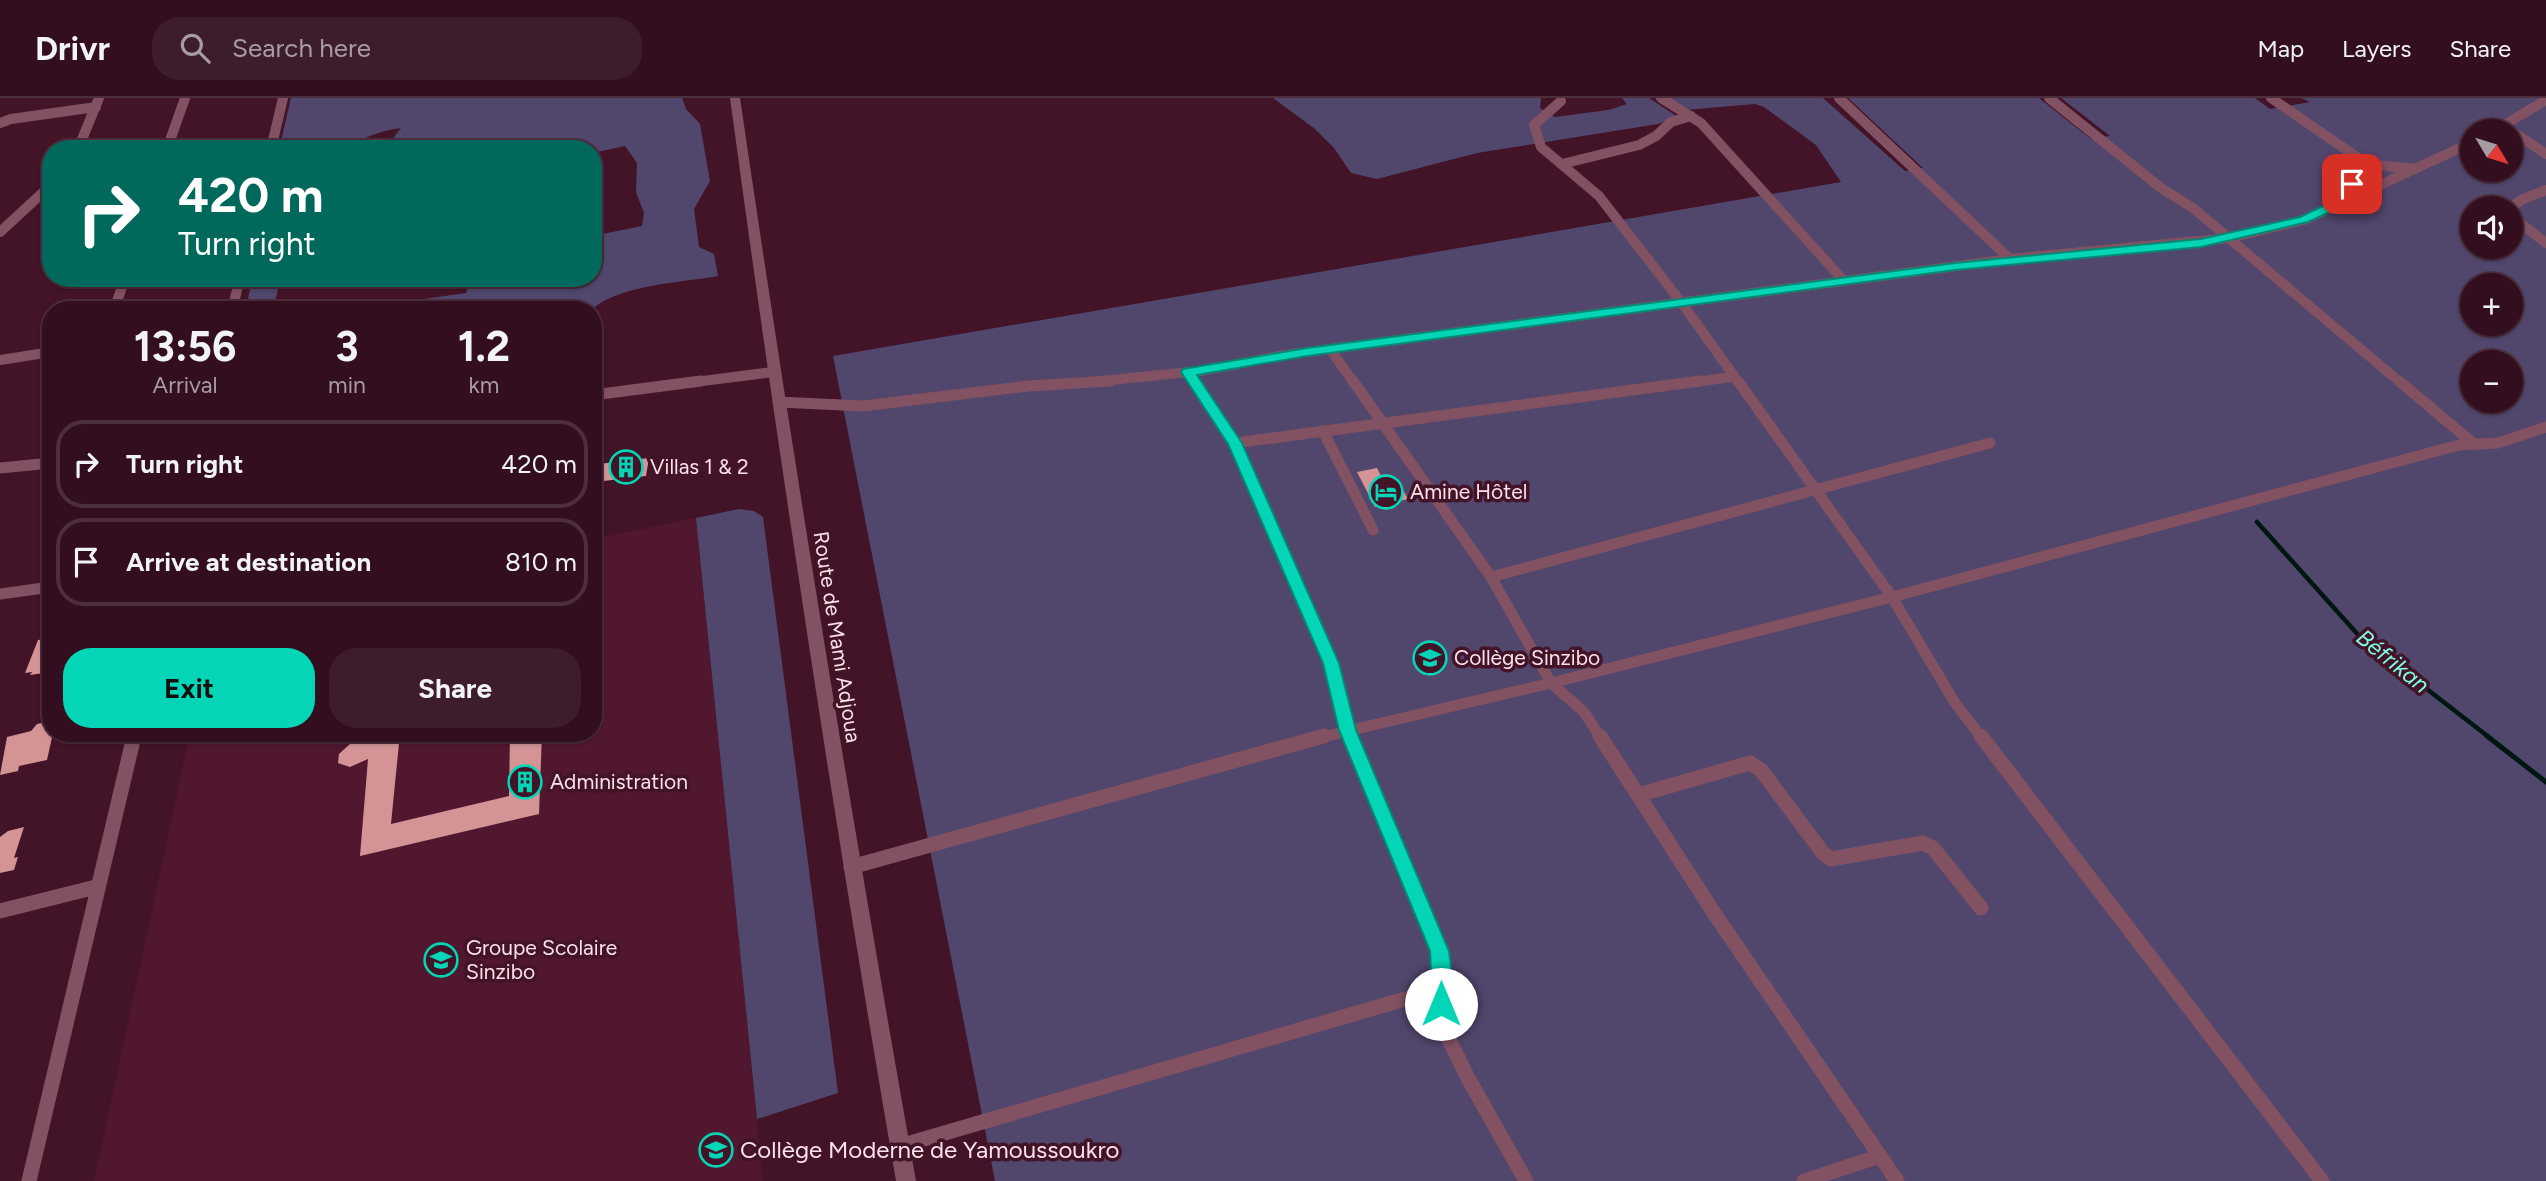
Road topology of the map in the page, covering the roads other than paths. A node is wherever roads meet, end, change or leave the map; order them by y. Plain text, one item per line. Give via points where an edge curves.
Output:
1 (185, 98) edge
2 (283, 98) edge
3 (735, 98) edge
4 (1661, 98) edge
5 (1839, 98) edge
6 (2049, 98) edge
7 (2271, 98) edge
8 (2546, 100) edge
9 (1561, 101) dead end
10 (98, 102) edge
11 (1690, 116) junction
12 (2515, 119) edge
13 (0, 123) edge
14 (2524, 139) edge
15 (82, 140) edge
16 (170, 140) edge
17 (273, 140) edge
18 (2460, 148) edge
19 (2546, 154) edge
20 (1562, 164) junction
21 (2367, 164) junction
22 (2416, 170) junction
23 (2546, 190) edge
24 (42, 193) edge
25 (2523, 199) edge
26 (2336, 204) junction
27 (2523, 225) edge
28 (0, 232) edge
29 (2229, 238) junction
30 (2546, 243) edge
31 (2010, 260) junction
32 (1844, 281) junction
33 (1681, 302) junction
34 (1330, 349) junction
35 (42, 353) edge
36 (0, 360) edge
37 (773, 372) junction
38 (1188, 372) junction
39 (1732, 377) junction
40 (602, 394) edge
41 (778, 402) junction
42 (1381, 423) junction
43 (2546, 427) edge
44 (1322, 431) junction
45 (1235, 443) junction
46 (1990, 443) dead end
47 (2474, 444) junction
48 (42, 464) edge
49 (0, 468) edge
50 (1815, 490) junction
51 (1373, 530) dead end
52 (1492, 577) junction
53 (42, 588) edge
54 (0, 594) edge
55 (1892, 597) junction
56 (1551, 683) junction
57 (1347, 730) junction
58 (133, 742) edge
59 (1638, 794) junction
60 (851, 867) junction
61 (96, 887) junction
62 (1981, 908) dead end
63 (0, 911) edge
64 (1443, 988) junction
65 (900, 1146) junction
66 (1880, 1156) junction
67 (29, 1181) edge
68 (905, 1181) edge
69 (1526, 1181) edge
70 (1804, 1181) edge
71 (1897, 1181) edge
72 (2322, 1181) edge

1 - 16 street
2 - 17 street
3 - 37 street, Route de Mami Adjoua
4 - 11 street
5 - 31 street
6 - 29 street
7 - 21 street
8 - 12 street
9 - 20 street via 1534,125 1541,147
10 - 13 street
10 - 15 street
11 - 20 street via 1671,122 1639,145
11 - 32 street
14 - 19 street
18 - 22 street
20 - 33 street via 1599,195
21 - 22 street
21 - 26 street
22 - 26 street
23 - 25 street
24 - 28 street
26 - 29 street via 2304,219
27 - 30 street
29 - 31 street
29 - 47 street
31 - 32 street
32 - 33 street
33 - 34 street
33 - 39 street
34 - 38 street
34 - 42 street
35 - 36 street
37 - 40 street
37 - 41 street, Route de Mami Adjoua
38 - 41 street via 863,405
38 - 45 street
39 - 42 street
39 - 50 street
41 - 60 street, Route de Mami Adjoua
42 - 44 street
42 - 52 street
43 - 47 street via 2498,443
44 - 45 street
44 - 51 street
45 - 57 street via 1331,663
46 - 50 street
47 - 55 street
48 - 49 street
50 - 52 street
50 - 55 street
52 - 56 street
53 - 54 street
55 - 56 street
55 - 72 street via 1955,703
56 - 57 street
56 - 59 street via 1584,712
57 - 60 street
57 - 64 street via 1440,951
58 - 61 street
59 - 62 street via 1750,763 1761,770 1831,859 1923,843 1933,848
59 - 66 street
60 - 65 street, Route de Mami Adjoua
61 - 63 street
61 - 67 street
64 - 65 street
64 - 69 street via 1440,1021
65 - 68 street, Route de Mami Adjoua
66 - 70 street
66 - 71 street

